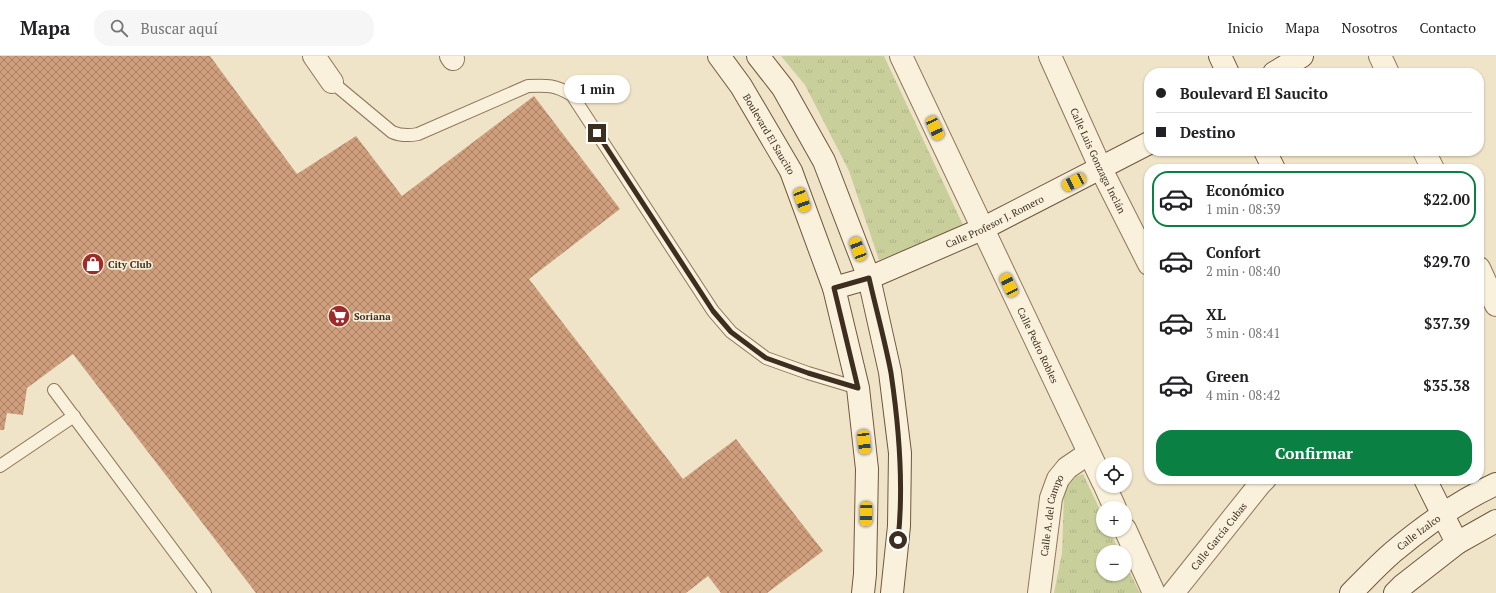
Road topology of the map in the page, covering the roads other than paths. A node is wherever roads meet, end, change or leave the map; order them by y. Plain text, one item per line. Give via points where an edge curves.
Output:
1 (314, 56) edge
2 (719, 56) edge
3 (758, 56) edge
4 (901, 56) edge
5 (1050, 56) edge
6 (1220, 56) edge
7 (1302, 56) edge
8 (1380, 56) edge
9 (1226, 68) edge
10 (1282, 68) edge
11 (1386, 68) edge
12 (332, 82) joint
13 (1144, 146) edge
14 (1101, 169) junction
15 (982, 229) junction
16 (1144, 254) edge
17 (869, 278) junction
18 (1484, 279) edge
19 (834, 288) junction
20 (1496, 305) edge
21 (858, 388) junction
22 (54, 390) dead end
23 (74, 416) junction
24 (1090, 453) junction
25 (0, 466) edge
26 (1096, 466) edge
27 (1258, 484) edge
28 (1427, 484) edge
29 (1496, 484) edge
30 (1442, 515) junction
31 (1496, 521) edge
32 (1129, 537) edge
33 (1457, 543) junction
34 (205, 593) edge
35 (863, 593) edge
36 (892, 593) edge
37 (1039, 593) edge
38 (1154, 593) edge
39 (1173, 593) edge
40 (1351, 593) edge
41 (1396, 593) edge

1 - 12 street
2 - 19 street, Boulevard El Saucito via 741,86 791,171
3 - 17 street via 783,88 824,160
4 - 15 street, Calle Pedro Robles
5 - 14 street, Calle Luis Gonzaga Inclán
6 - 9 street
7 - 10 street
8 - 11 street
12 - 21 lane via 392,132 401,136 418,134 528,86 559,87 572,95 713,311 731,332 766,358
13 - 14 street, Calle Profesor J. Romero
14 - 15 street, Calle Profesor J. Romero
14 - 16 street, Calle Luis Gonzaga Inclán
15 - 17 street, Calle Profesor J. Romero
15 - 24 street, Calle Pedro Robles
17 - 19 street, Calle Profesor J. Romero
17 - 36 street via 890,372 900,453 899,526
18 - 20 street
19 - 21 street, Boulevard El Saucito
21 - 35 street, Boulevard El Saucito via 867,469
22 - 23 lane
23 - 25 lane
23 - 34 lane
24 - 26 street, Calle Pedro Robles
24 - 37 street, Calle A. del Campo via 1067,468 1058,479 1051,498
27 - 39 street, Calle García Cubas
28 - 30 street
29 - 30 street, Calle Izalco
30 - 33 street
30 - 40 street, Calle Izalco via 1393,552
31 - 33 street
32 - 38 street
33 - 41 street

